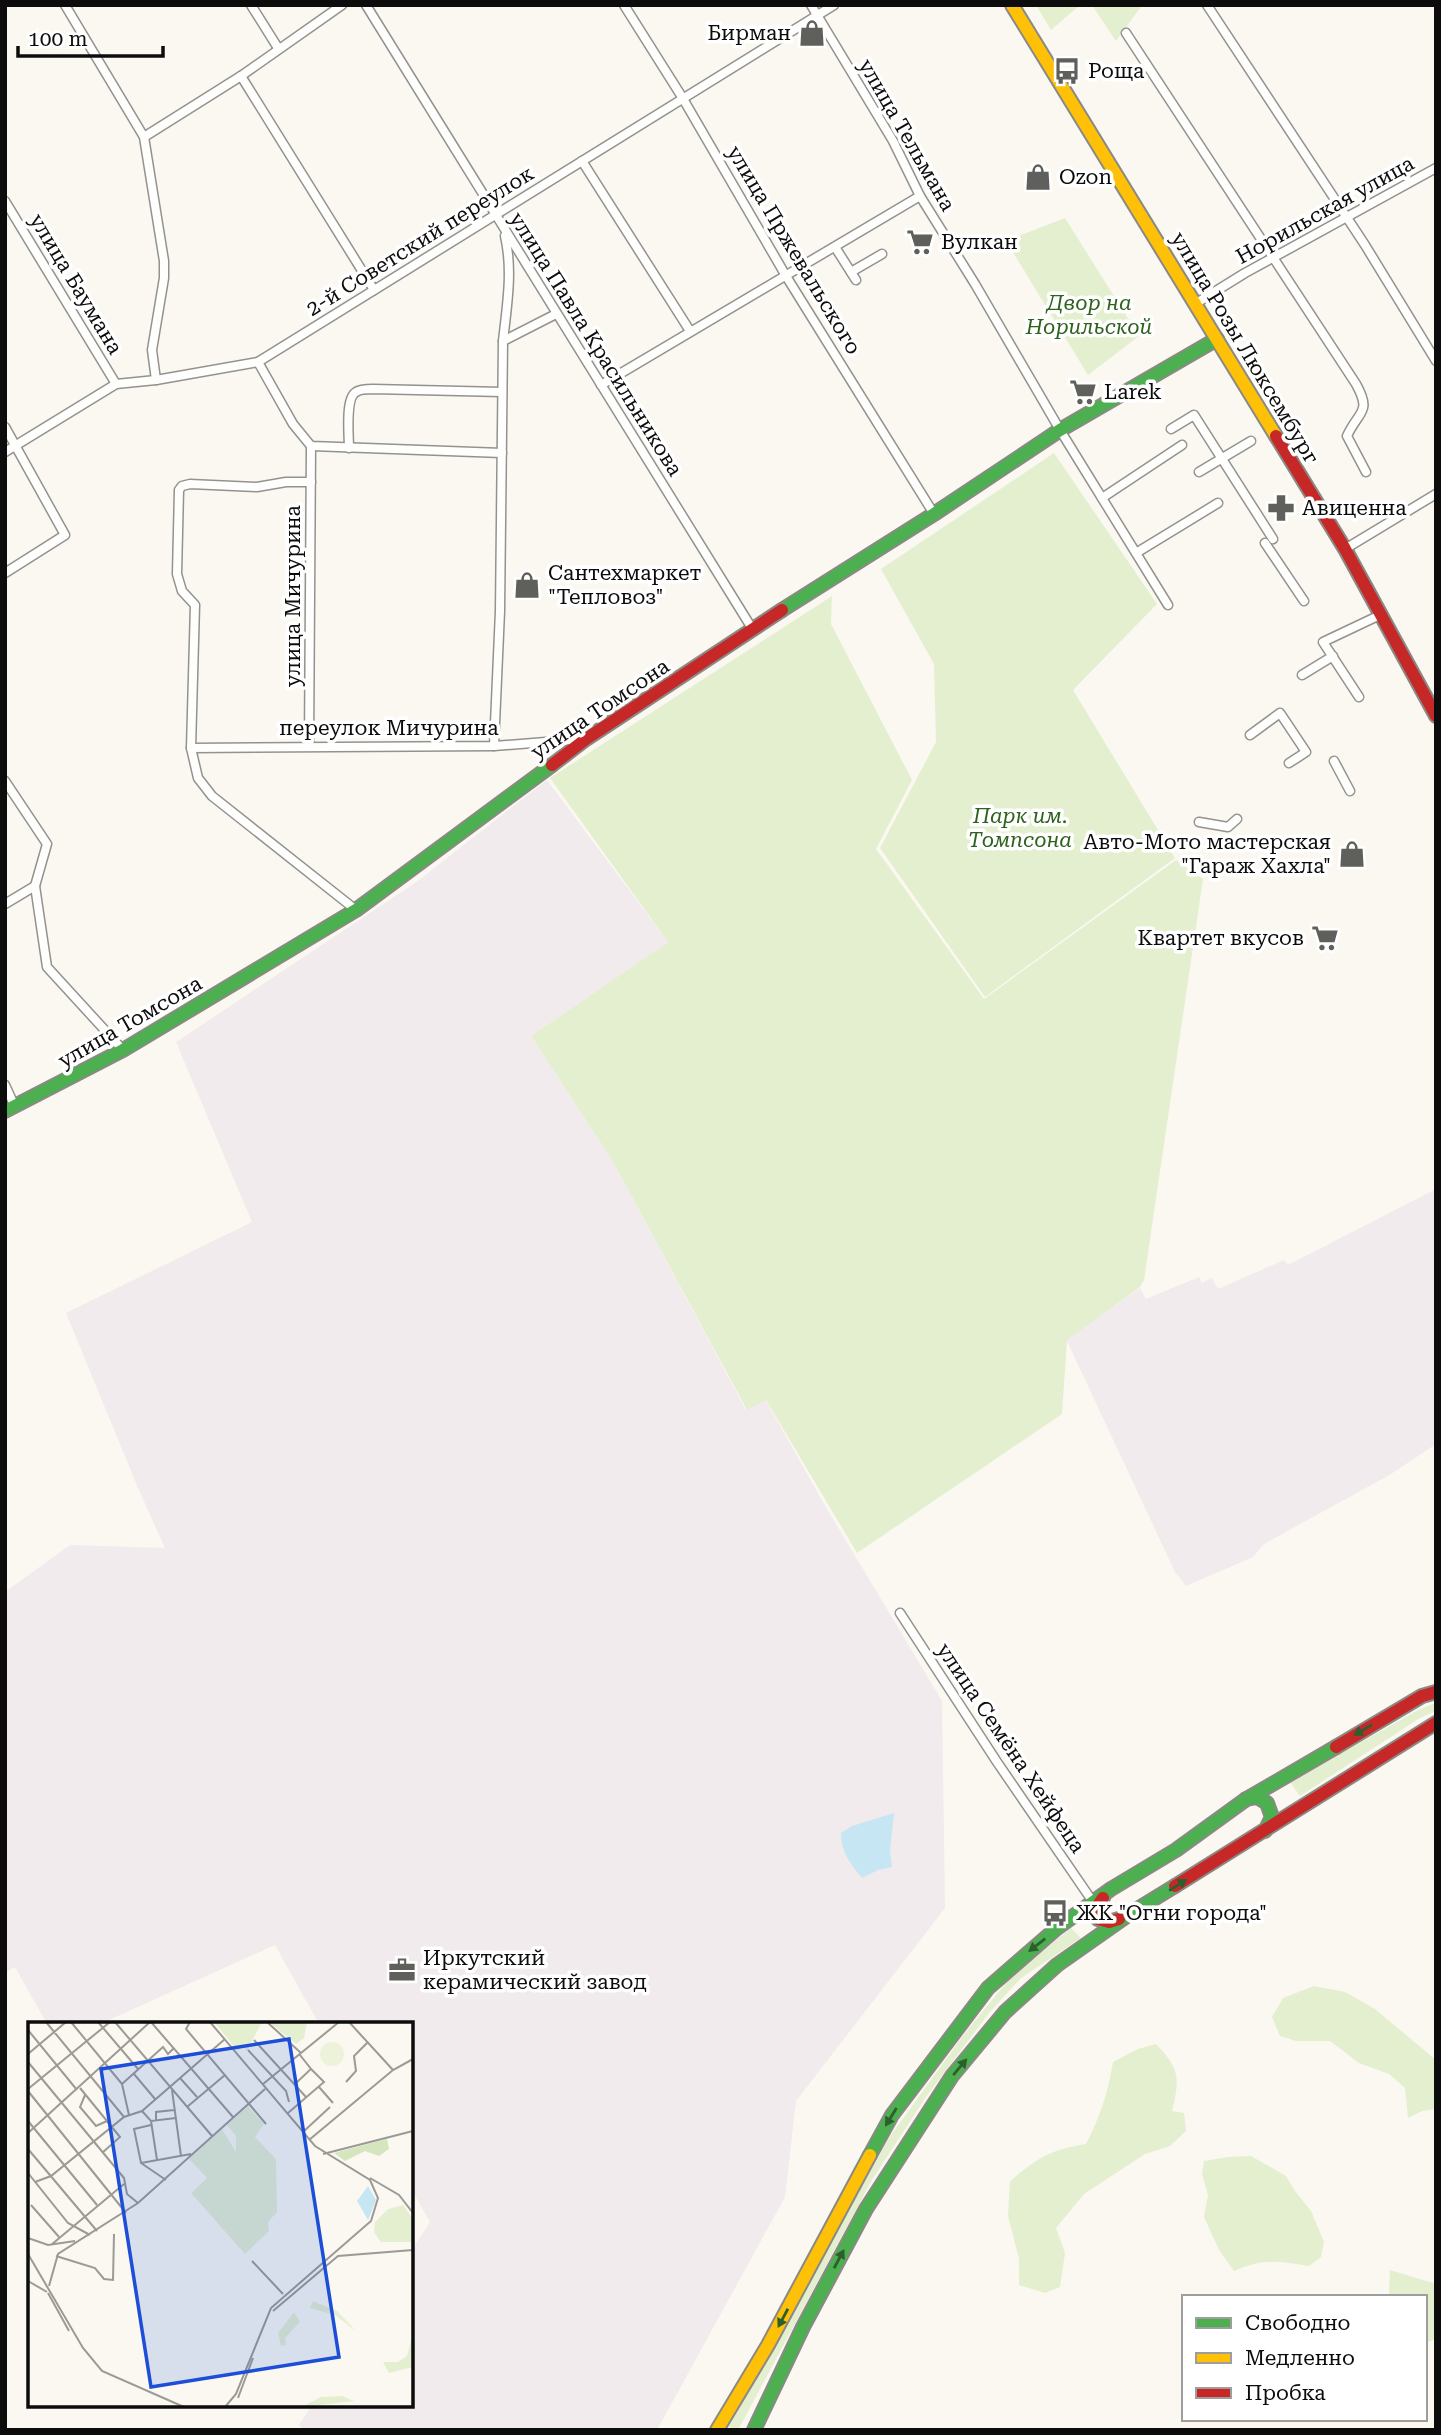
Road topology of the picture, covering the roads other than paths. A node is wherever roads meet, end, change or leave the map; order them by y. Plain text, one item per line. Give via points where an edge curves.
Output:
1 (65, 5) edge
2 (251, 5) edge
3 (342, 5) edge
4 (366, 5) edge
5 (624, 5) edge
6 (811, 5) edge
7 (834, 5) edge
8 (1012, 5) edge
9 (1207, 5) edge
10 (818, 15) junction
11 (1126, 33) dead end
12 (278, 48) junction
13 (241, 76) junction
14 (682, 97) junction
15 (144, 137) junction
16 (582, 161) junction
17 (1436, 168) edge
18 (920, 196) junction
19 (5, 201) edge
20 (495, 216) junction
21 (1346, 218) junction
22 (504, 229) junction
23 (835, 247) junction
24 (882, 254) dead end
25 (1273, 258) junction
26 (786, 276) junction
27 (374, 290) junction
28 (1195, 304) junction
29 (556, 314) junction
30 (690, 331) junction
31 (1217, 338) junction
32 (503, 341) junction
33 (1432, 347) edge
34 (1436, 361) edge
35 (258, 362) junction
36 (156, 380) junction
37 (116, 384) junction
38 (601, 385) junction
39 (502, 392) junction
40 (5, 428) edge
41 (1171, 429) dead end
42 (1060, 430) junction
43 (1251, 441) dead end
44 (1182, 445) dead end
45 (16, 446) junction
46 (312, 446) junction
47 (349, 448) junction
48 (5, 452) edge
49 (502, 453) junction
50 (1222, 458) junction
51 (1199, 472) dead end
52 (1366, 472) dead end
53 (311, 482) junction
54 (1436, 494) edge
55 (1102, 498) junction
56 (1219, 503) dead end
57 (934, 514) junction
58 (1345, 549) junction
59 (1136, 553) junction
60 (5, 573) edge
61 (1304, 601) dead end
62 (1168, 605) dead end
63 (1380, 615) junction
64 (753, 630) junction
65 (1333, 656) junction
66 (1302, 675) dead end
67 (1359, 697) dead end
68 (1435, 715) edge
69 (1251, 735) dead end
70 (586, 739) junction
71 (309, 746) junction
72 (494, 746) junction
73 (191, 748) junction
74 (1334, 761) dead end
75 (1289, 763) dead end
76 (5, 781) edge
77 (1350, 791) dead end
78 (1237, 819) dead end
79 (1199, 822) dead end
80 (35, 886) junction
81 (5, 904) edge
82 (356, 910) junction
83 (123, 1050) junction
84 (5, 1085) edge
85 (10, 1109) edge
86 (900, 1613) dead end
87 (1436, 1690) edge
88 (1436, 1723) edge
89 (1245, 1800) junction
90 (1265, 1831) junction
91 (1111, 1889) junction
92 (1093, 1902) junction
93 (1132, 1913) junction
94 (717, 2430) edge
95 (754, 2430) edge

1 - 15 street
2 - 12 street
3 - 12 street
4 - 20 street, улица Павла Красильникова
5 - 14 street, улица Пржевальского
6 - 10 street, улица Тельмана
7 - 10 street, 2-й Советский переулок
8 - 28 main road, улица Розы Люксембург
9 - 21 street
10 - 14 street, 2-й Советский переулок
10 - 18 street, улица Тельмана
11 - 25 street
12 - 13 street
13 - 15 street
13 - 27 street
14 - 16 street, 2-й Советский переулок
14 - 26 street, улица Пржевальского
15 - 36 street via 164,261 152,350
16 - 20 street, 2-й Советский переулок
16 - 30 street
17 - 21 street, Норильская улица
18 - 23 street
18 - 42 street, улица Тельмана
19 - 37 street, улица Баумана
20 - 22 street, улица Павла Красильникова
20 - 27 street, 2-й Советский переулок
21 - 25 street, Норильская улица
21 - 33 street
22 - 29 street, улица Павла Красильникова
22 - 32 street via 510,257
23 - 24 street via 854,276
23 - 26 street
25 - 28 street, Норильская улица
25 - 52 street via 1364,398 1361,414 1347,436
26 - 30 street
26 - 57 street, улица Пржевальского
27 - 35 street, 2-й Советский переулок
28 - 31 main road, улица Розы Люксембург
29 - 32 street
29 - 38 street, улица Павла Красильникова
30 - 38 street
31 - 42 main road, улица Томсона
31 - 58 main road, улица Розы Люксембург
32 - 39 street
33 - 34 street
35 - 36 street, 2-й Советский переулок
35 - 46 street via 293,424
36 - 37 street, 2-й Советский переулок
37 - 45 street, 2-й Советский переулок
38 - 64 street, улица Павла Красильникова
39 - 47 street via 358,390 349,403
39 - 49 street
40 - 45 street
41 - 50 street via 1194,415
42 - 55 street, улица Тельмана
42 - 57 main road, улица Томсона
43 - 50 street
44 - 55 street
45 - 48 street, 2-й Советский переулок
45 - 60 street via 65,535
46 - 47 street
46 - 53 street, улица Мичурина
47 - 49 street
49 - 72 street
50 - 51 street
50 - 61 street
53 - 71 street, улица Мичурина
53 - 73 street via 257,487 190,484 179,490 177,574 182,591 195,605
54 - 58 street
55 - 59 street, улица Тельмана
56 - 59 street
57 - 64 main road, улица Томсона
58 - 63 main road, улица Розы Люксембург
59 - 62 street, улица Тельмана
63 - 65 street via 1323,642
63 - 68 main road, улица Розы Люксембург
64 - 70 main road, улица Томсона
65 - 66 street
65 - 67 street
69 - 75 street via 1280,713 1306,752
70 - 72 street, переулок Мичурина
70 - 82 main road, улица Томсона
71 - 72 street, переулок Мичурина
71 - 73 street, переулок Мичурина
73 - 82 street via 198,778 212,796
74 - 77 street
76 - 80 street via 47,844
78 - 79 street via 1228,827
80 - 81 street
80 - 83 street via 47,967
82 - 83 main road, улица Томсона
83 - 85 main road, улица Томсона
84 - 85 street
86 - 92 street, улица Семёна Хейфеца
87 -> 89 main road
88 - 90 main road
89 - 90 main road via 1257,1797 1267,1803 1272,1816
89 - 91 main road
93 -> 90 main road
91 - 92 main road
91 - 93 main road via 1097,1905 1098,1919 1112,1922
92 -> 94 main road via 988,1988 891,2115 768,2345
95 -> 93 main road via 866,2209 952,2076 1022,1994

